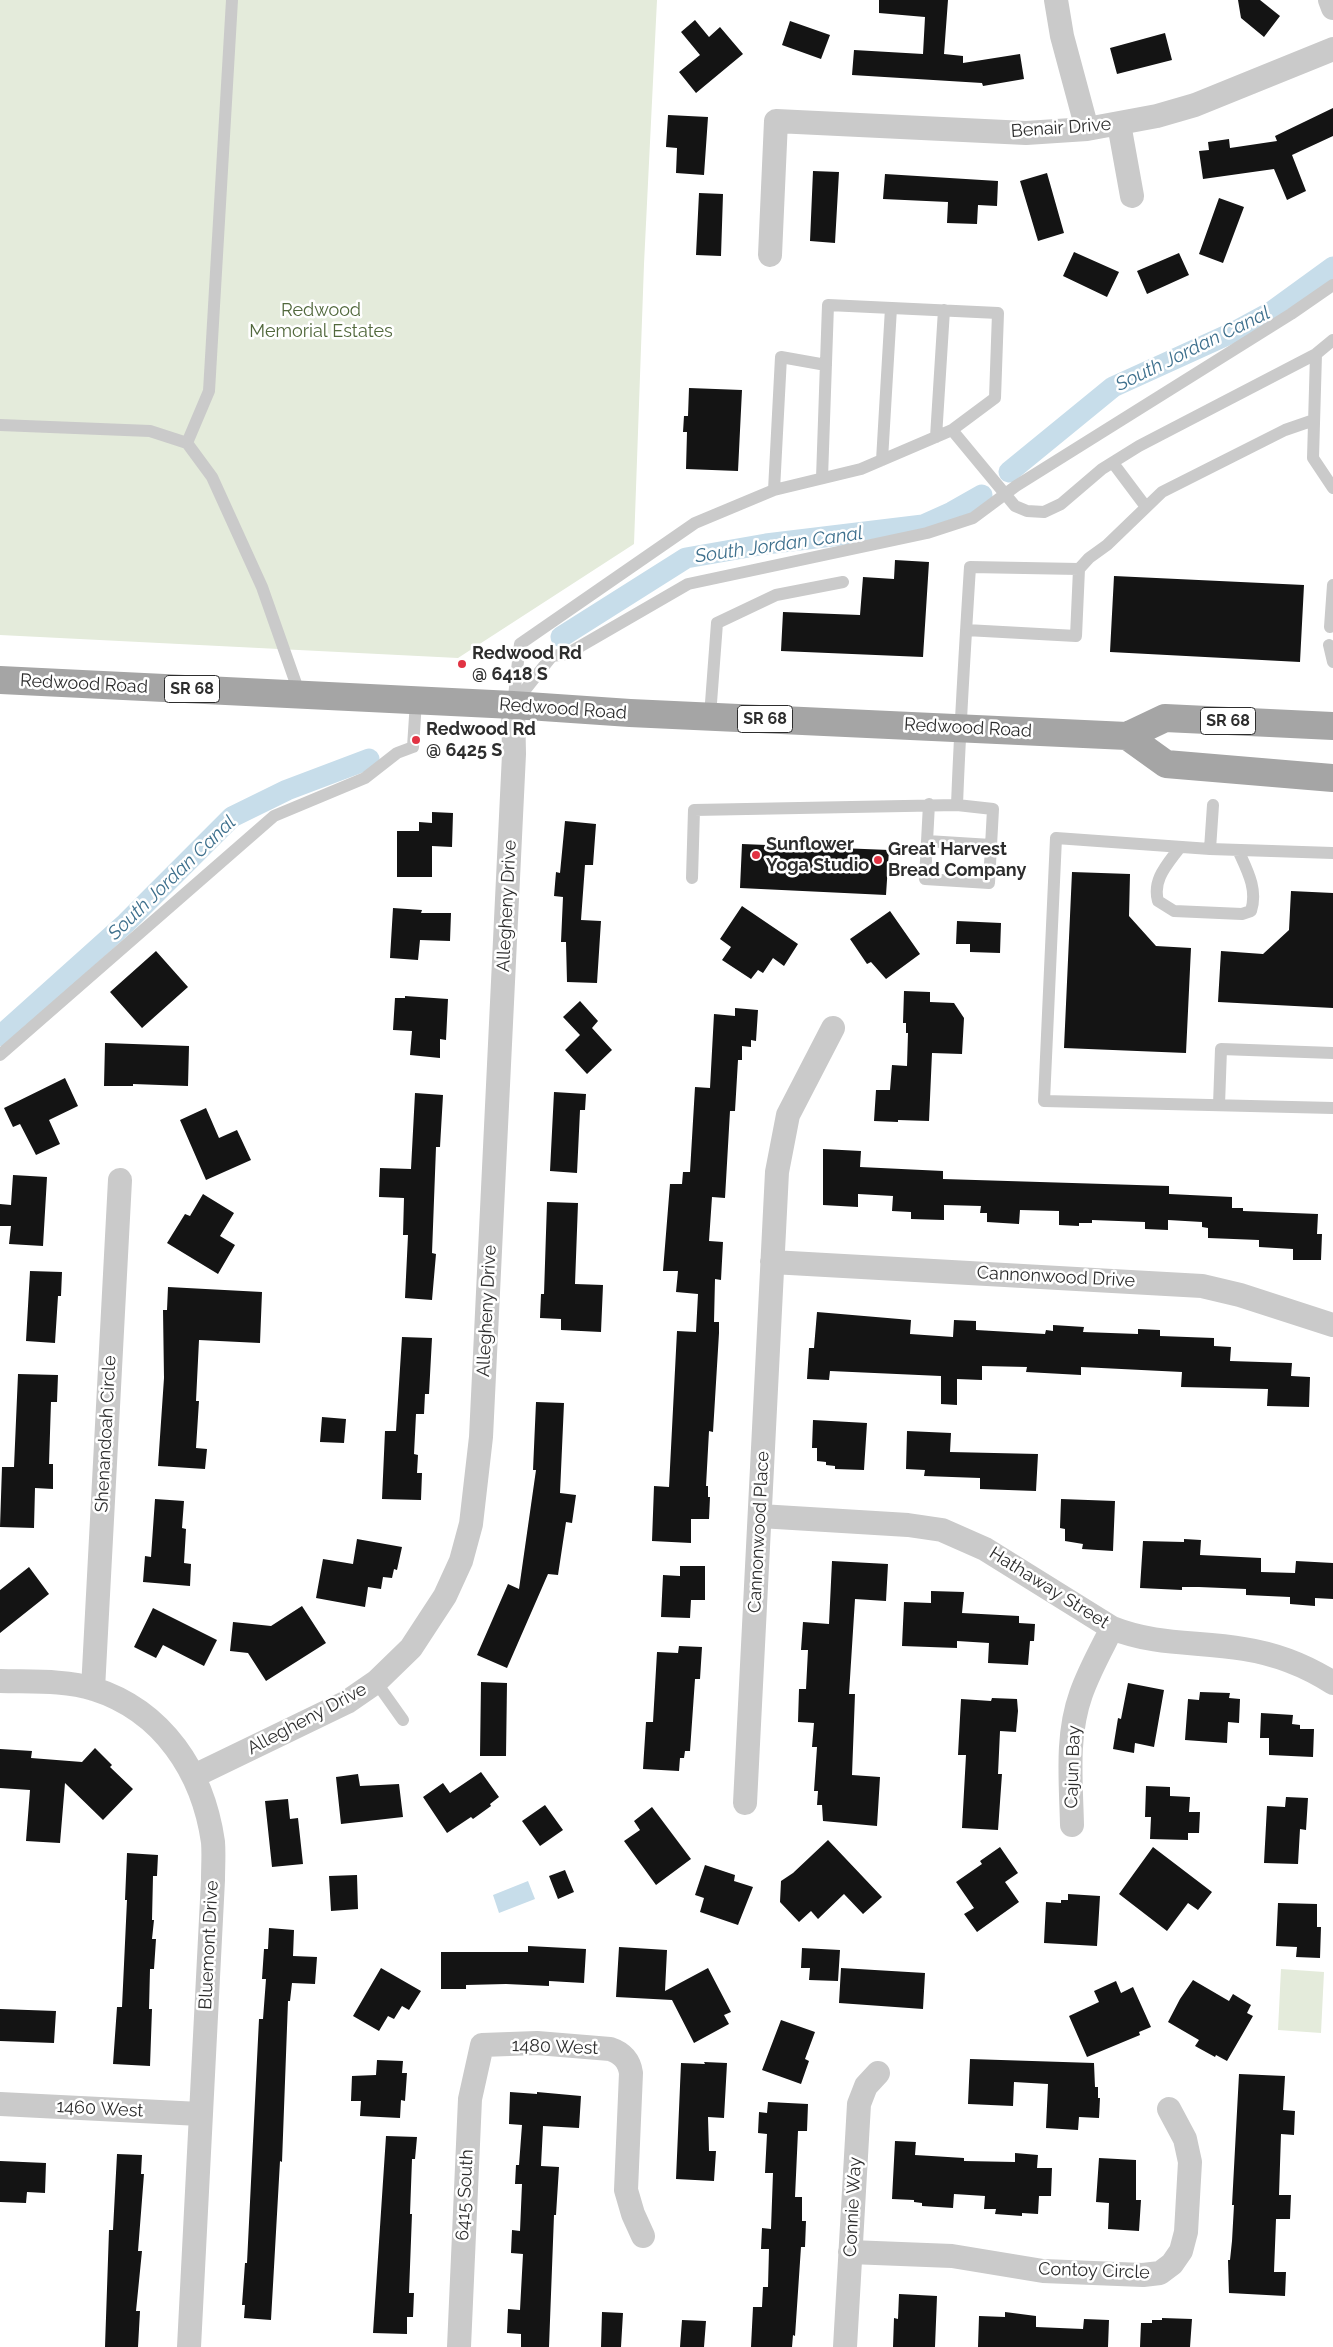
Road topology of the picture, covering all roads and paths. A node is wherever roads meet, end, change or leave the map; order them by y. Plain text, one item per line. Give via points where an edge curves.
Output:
1 (232, 0) edge
2 (1056, 0) edge
3 (1330, 0) edge
4 (1333, 8) edge
5 (1333, 49) edge
6 (1119, 124) junction
7 (1087, 129) junction
8 (1132, 196) dead end
9 (770, 255) dead end
10 (1333, 285) edge
11 (891, 308) junction
12 (944, 310) junction
13 (1333, 340) edge
14 (1316, 354) junction
15 (826, 365) junction
16 (1314, 420) junction
17 (1, 424) edge
18 (952, 430) junction
19 (936, 437) junction
20 (187, 443) junction
21 (882, 460) junction
22 (1113, 463) junction
23 (822, 478) junction
24 (1333, 488) edge
25 (774, 490) junction
26 (1004, 495) junction
27 (1146, 507) junction
28 (1079, 569) junction
29 (843, 582) dead end
30 (1333, 585) edge
31 (1330, 628) dead end
32 (966, 630) junction
33 (1330, 645) dead end
34 (1333, 662) edge
35 (0, 680) edge
36 (300, 695) junction
37 (416, 701) junction
38 (513, 705) junction
39 (710, 716) junction
40 (1333, 726) edge
41 (961, 728) junction
42 (1127, 736) junction
43 (1333, 760) edge
44 (1276, 774) junction
45 (1333, 778) edge
46 (929, 804) junction
47 (957, 805) junction
48 (1213, 805) dead end
49 (927, 841) junction
50 (991, 846) junction
51 (1180, 847) junction
52 (1210, 849) junction
53 (1238, 850) junction
54 (1333, 853) edge
55 (692, 878) dead end
56 (834, 1028) dead end
57 (1333, 1053) edge
58 (0, 1055) edge
59 (1219, 1105) junction
60 (1333, 1108) edge
61 (120, 1180) dead end
62 (772, 1262) junction
63 (1333, 1325) edge
64 (760, 1516) junction
65 (1112, 1628) junction
66 (0, 1681) edge
67 (376, 1682) junction
68 (1333, 1683) edge
69 (93, 1689) junction
70 (403, 1720) dead end
71 (194, 1776) junction
72 (745, 1803) dead end
73 (1072, 1824) dead end
74 (482, 2045) joint
75 (878, 2073) dead end
76 (0, 2104) edge
77 (1168, 2109) dead end
78 (200, 2114) junction
79 (644, 2236) dead end
80 (850, 2252) junction
81 (189, 2347) edge
82 (459, 2347) edge
83 (845, 2347) edge

1 - 20 lane via 209,391
2 - 7 street via 1062,36
3 - 4 street
5 - 6 street, Benair Drive via 1195,105
6 - 7 street, Benair Drive
6 - 8 street
7 - 9 street, Benair Drive via 1026,133 776,121
10 - 26 lane
11 - 12 lane
11 - 15 lane via 828,305
11 - 21 lane
12 - 18 lane via 998,313 995,398
12 - 19 lane
13 - 14 lane
14 - 16 lane
14 - 22 lane via 1139,446
15 - 23 lane
15 - 25 lane via 781,357
16 - 24 lane via 1313,458
16 - 27 lane via 1285,430 1162,492
17 - 20 lane via 150,431
18 - 19 lane
18 - 26 lane
19 - 21 lane
20 - 36 lane via 212,477 262,587
21 - 23 lane via 861,469
22 - 26 lane via 1061,504 1044,512 1015,506
22 - 27 lane
23 - 25 lane
25 - 38 lane via 695,523 520,644
26 - 38 lane via 973,518 927,534 688,584 567,654 552,656
27 - 28 lane
28 - 32 lane via 970,566
28 - 32 lane via 1076,636
29 - 39 lane via 776,595 717,623
30 - 31 lane
32 - 41 lane
33 - 34 lane
35 - 36 main road, Redwood Road / SR 68
36 - 37 main road, Redwood Road / SR 68
37 - 38 main road, Redwood Road / SR 68
37 - 58 lane via 413,747 397,753 365,778 274,816
38 - 39 main road, Redwood Road / SR 68
38 - 67 street, Allegheny Drive via 513,773 481,1437 471,1524 461,1560 445,1596 411,1648
39 - 41 main road, Redwood Road / SR 68
40 - 42 main road, Redwood Road / SR 68 via 1165,718
41 - 42 main road, Redwood Road / SR 68
41 - 47 lane
42 - 44 main road via 1166,764
43 - 44 main road
44 - 45 main road
46 - 47 lane
46 - 49 lane
46 - 55 lane via 694,810
47 - 50 lane via 993,809
48 - 52 lane
49 - 50 lane
49 - 50 lane via 925,879 988,883
51 - 52 lane
51 - 53 lane via 1158,879 1155,890 1158,901 1174,911 1242,914 1251,911 1254,901 1252,885
51 - 59 lane via 1056,838 1044,1101
52 - 53 lane
53 - 54 lane
56 - 62 street, Cannonwood Place via 796,1097 783,1133 777,1172
57 - 59 lane via 1221,1049
59 - 60 lane
61 - 69 street, Shenandoah Circle
62 - 63 street, Cannonwood Drive via 1202,1286
62 - 64 street, Cannonwood Place
64 - 65 street, Hathaway Street via 942,1530 985,1549
64 - 72 street, Cannonwood Place
65 - 68 street, Hathaway Street via 1152,1641 1229,1647 1273,1655 1302,1665
65 - 73 street, Cajun Bay via 1088,1676 1076,1712 1071,1748
66 - 69 street, Bluemont Drive
67 - 70 lane
67 - 71 street, Allegheny Drive via 347,1702
69 - 71 street, Bluemont Drive via 125,1703 154,1723 178,1748
71 - 78 street, Bluemont Drive via 213,1843
74 - 79 street, 1480 West via 537,2043 610,2049 626,2058 631,2073 626,2190 632,2214
74 - 82 street, 6415 South via 470,2099
75 - 80 street, Connie Way via 866,2086 858,2104
76 - 78 street, 1460 West
77 - 80 street, Contoy Circle via 1185,2139 1190,2162 1186,2232 1181,2251 1160,2273 1044,2271 952,2256
78 - 81 street, Bluemont Drive
80 - 83 street, Connie Way

